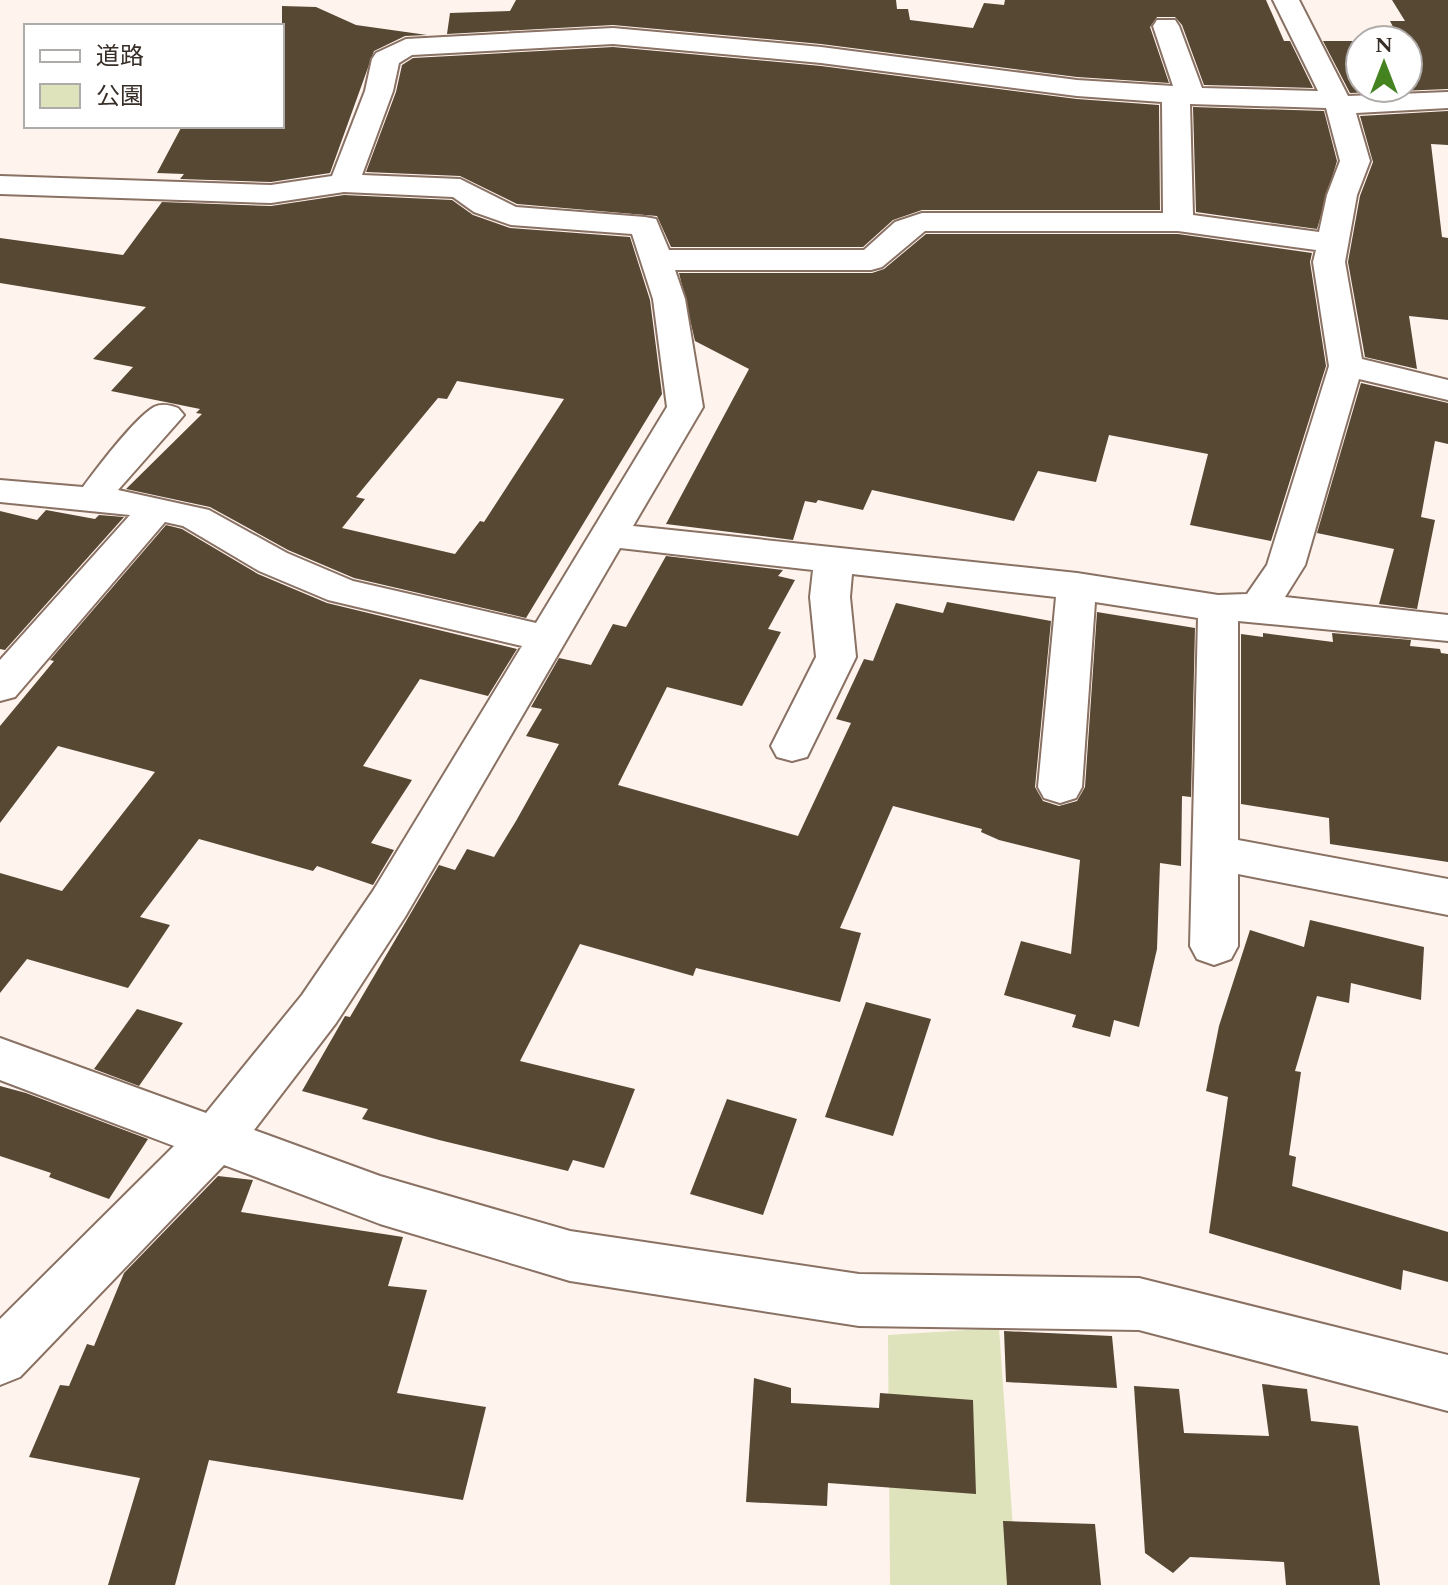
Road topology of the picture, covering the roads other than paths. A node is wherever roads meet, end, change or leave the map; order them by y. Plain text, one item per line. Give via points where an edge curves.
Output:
1 (1286, 0) edge
2 (1166, 26) dead end
3 (1183, 95) junction
4 (1448, 100) edge
5 (1338, 102) junction
6 (344, 183) junction
7 (0, 185) edge
8 (1178, 222) junction
9 (1331, 243) junction
10 (656, 260) junction
11 (1346, 366) junction
12 (1448, 390) edge
13 (166, 415) dead end
14 (0, 491) edge
15 (92, 501) junction
16 (157, 508) junction
17 (607, 535) junction
18 (834, 559) junction
19 (1077, 586) junction
20 (1238, 607) junction
21 (1448, 628) edge
22 (548, 639) junction
23 (0, 687) edge
24 (792, 746) dead end
25 (1060, 787) dead end
26 (1215, 854) junction
27 (1448, 897) edge
28 (1214, 946) dead end
29 (0, 1059) edge
30 (217, 1138) junction
31 (0, 1358) edge
32 (1448, 1383) edge

1 - 5 street
2 - 3 street
3 - 5 street
3 - 6 street via 613,36 406,47 376,52 379,91
3 - 8 street
4 - 5 street
5 - 9 street via 1355,161
6 - 7 street via 271,194
6 - 10 street via 460,188 511,216 645,226
8 - 9 street
8 - 10 street via 922,222 902,228 889,248 871,260
9 - 11 street via 1329,262
10 - 17 street via 669,299 685,407
11 - 12 street
11 - 20 street via 1286,565
13 - 15 street
14 - 15 street
15 - 16 street
16 - 22 street via 196,518 273,562 342,591
16 - 23 street
17 - 18 street
17 - 22 street
18 - 19 street
18 - 24 street via 830,597 836,657
19 - 20 street
19 - 25 street
20 - 21 street
20 - 26 street
22 - 30 street via 337,983
26 - 27 street
26 - 28 street
29 - 30 street
30 - 31 street
30 - 32 street via 380,1200 570,1256 859,1300 1139,1304

